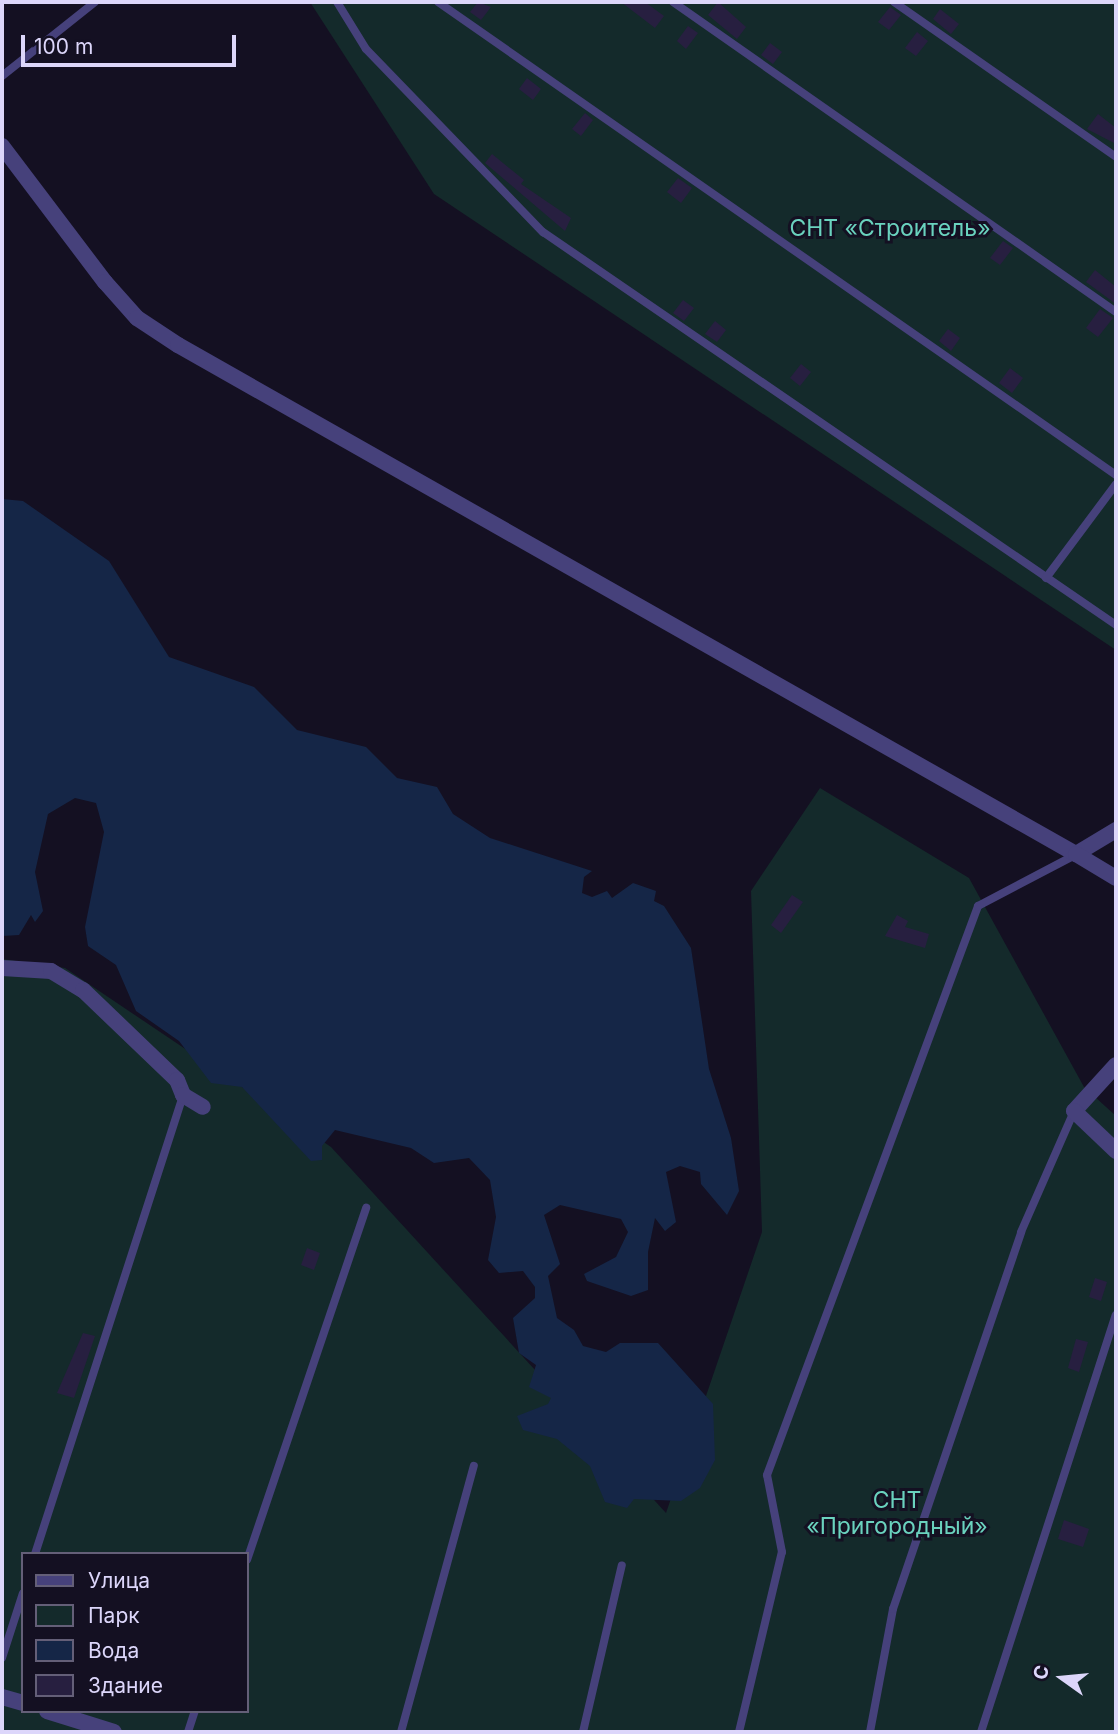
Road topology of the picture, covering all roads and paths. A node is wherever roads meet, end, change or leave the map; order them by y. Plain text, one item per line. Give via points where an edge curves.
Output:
1 (95, 2) edge
2 (337, 2) edge
3 (438, 2) edge
4 (673, 2) edge
5 (894, 2) edge
6 (2, 76) edge
7 (2, 146) edge
8 (1116, 157) edge
9 (1116, 312) edge
10 (1116, 475) edge
11 (1116, 484) edge
12 (1046, 578) junction
13 (1116, 625) edge
14 (1116, 830) edge
15 (1076, 854) junction
16 (1116, 878) edge
17 (2, 968) edge
18 (1116, 1065) edge
19 (183, 1095) junction
20 (203, 1107) dead end
21 (1074, 1111) junction
22 (1116, 1150) edge
23 (366, 1208) dead end
24 (1116, 1315) edge
25 (474, 1466) dead end
26 (37, 1552) edge
27 (248, 1557) edge
28 (622, 1565) dead end
29 (21, 1599) edge
30 (2, 1658) edge
31 (2, 1697) edge
32 (21, 1702) edge
33 (53, 1713) edge
34 (194, 1713) edge
35 (114, 1732) edge
36 (188, 1732) edge
37 (401, 1732) edge
38 (583, 1732) edge
39 (739, 1732) edge
40 (870, 1732) edge
41 (981, 1732) edge

1 - 6 lane
2 - 12 lane via 366,49 543,232
3 - 10 lane
4 - 9 lane
5 - 8 lane
7 - 15 street via 105,282 157,331 576,575
11 - 12 lane
12 - 13 lane
14 - 15 street
15 - 16 street
15 - 39 lane via 978,906 767,1475 782,1552
17 - 19 street via 51,971 83,990 177,1080
18 - 21 street
19 - 20 street
19 - 26 lane
21 - 22 street
21 - 40 lane via 1021,1232 893,1609
23 - 27 lane
24 - 41 lane
25 - 37 lane
28 - 38 lane
29 - 30 lane
31 - 32 street
33 - 35 street
34 - 36 lane

